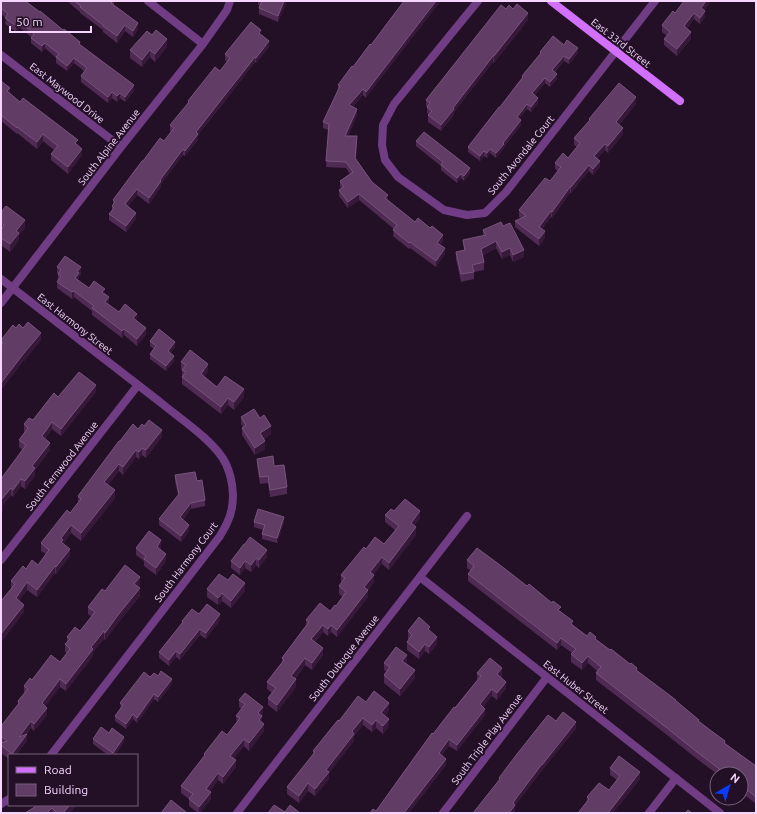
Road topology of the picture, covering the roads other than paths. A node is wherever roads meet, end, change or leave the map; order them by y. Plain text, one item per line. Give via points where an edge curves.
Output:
1 (148, 1) edge
2 (230, 1) edge
3 (478, 1) edge
4 (551, 1) edge
5 (655, 1) edge
6 (203, 44) junction
7 (616, 52) junction
8 (1, 55) edge
9 (680, 101) dead end
10 (121, 147) junction
11 (1, 279) edge
12 (13, 288) junction
13 (1, 304) edge
14 (138, 385) junction
15 (467, 516) dead end
16 (1, 560) edge
17 (420, 576) junction
18 (547, 677) junction
19 (52, 754) edge
20 (676, 778) junction
21 (237, 813) edge
22 (443, 813) edge
23 (649, 813) edge
24 (720, 813) edge

1 - 6 street
2 - 6 street, South Alpine Avenue via 227,10
3 - 7 street, South Avondale Court via 394,104 382,124 385,160 398,177 444,210 467,215 485,213 506,192
4 - 7 street, East 33rd Street
5 - 7 street, South Avondale Court
6 - 10 street, South Alpine Avenue
7 - 9 street, East 33rd Street
8 - 10 street, East Maywood Drive
10 - 12 street, South Alpine Avenue
11 - 12 street, East Harmony Street
12 - 13 street, South Alpine Avenue
12 - 14 street, East Harmony Street
14 - 16 street, South Fernwood Avenue
14 - 19 street, South Harmony Court via 219,453 226,464 234,493 230,517 220,536
15 - 17 street, South Dubuque Avenue
17 - 18 street, East Huber Street
17 - 21 street, South Dubuque Avenue
18 - 20 street, East Huber Street
18 - 22 street, South Triple Play Avenue
20 - 23 street
20 - 24 street, East Huber Street

